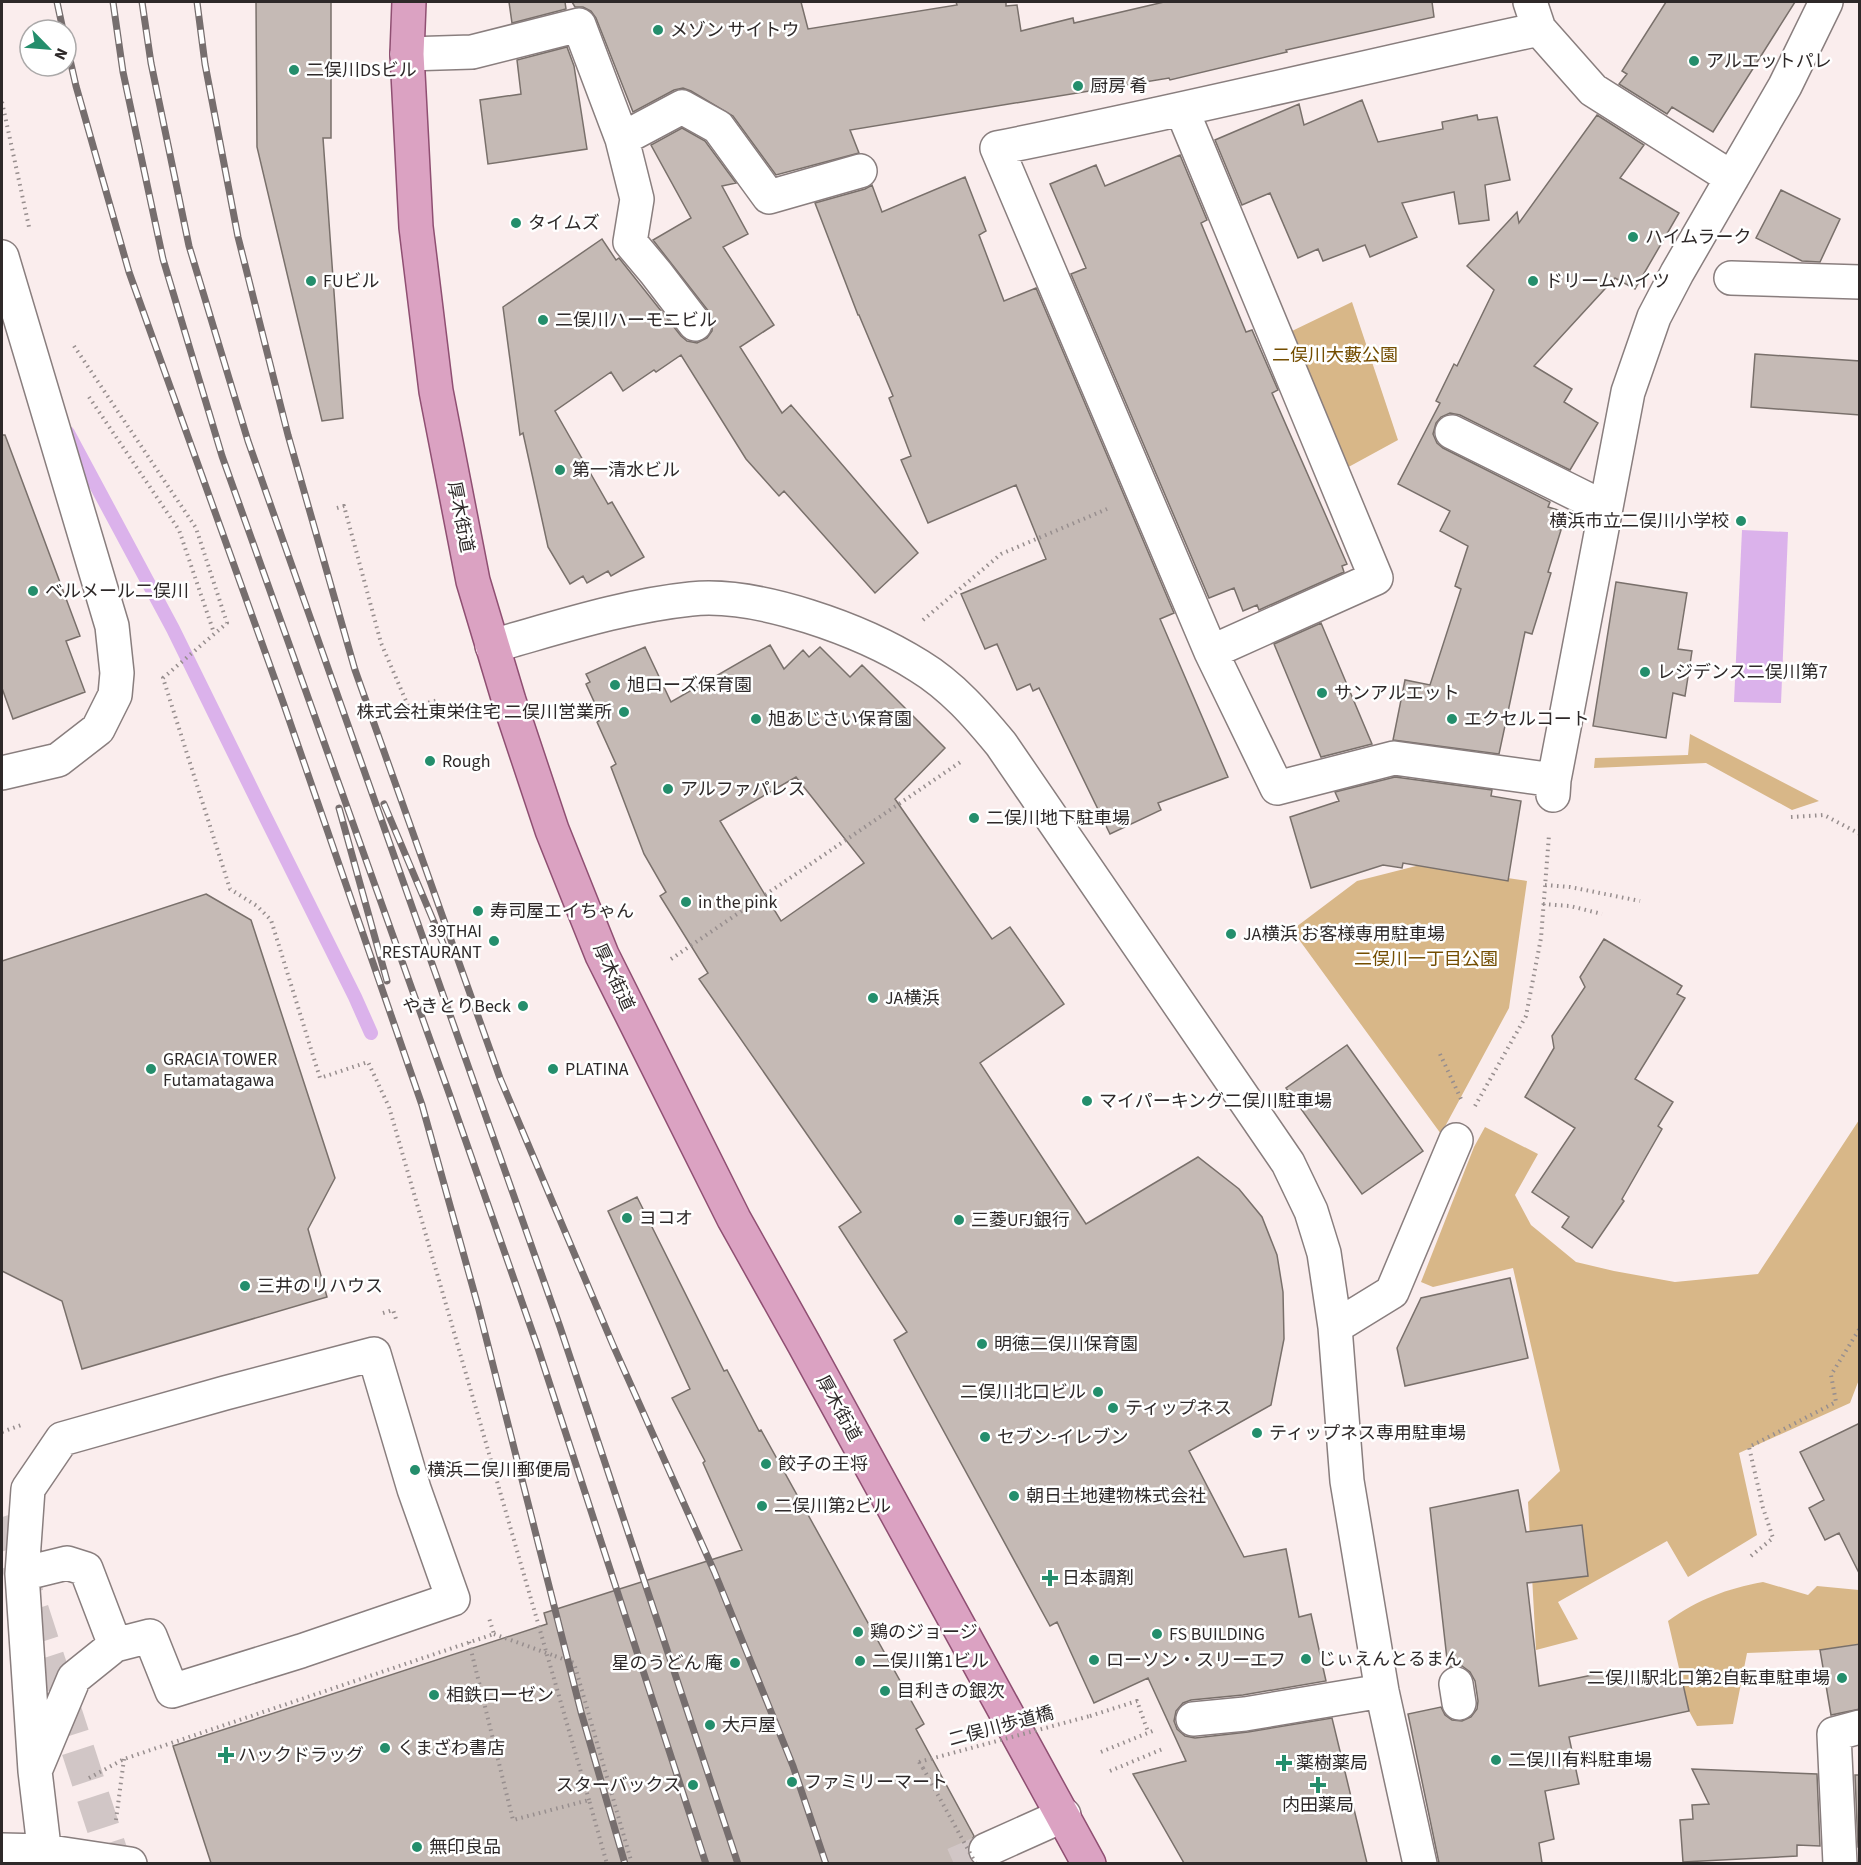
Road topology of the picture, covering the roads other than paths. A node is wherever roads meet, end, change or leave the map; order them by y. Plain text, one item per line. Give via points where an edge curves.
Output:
1 (409, 2) edge
2 (1826, 2) edge
3 (575, 13) edge
4 (1534, 15) edge
5 (407, 54) junction
6 (1182, 110) junction
7 (622, 139) junction
8 (860, 171) dead end
9 (1732, 178) junction
10 (2, 257) edge
11 (1731, 278) dead end
12 (1860, 282) edge
13 (695, 324) dead end
14 (1452, 432) dead end
15 (1605, 508) junction
16 (492, 646) junction
17 (1211, 652) junction
18 (2, 773) edge
19 (1462, 1128) road end
20 (1335, 1327) junction
21 (22, 1574) junction
22 (115, 1645) junction
23 (1392, 1695) junction
24 (1193, 1719) dead end
25 (1860, 1727) edge
26 (35, 1771) junction
27 (1064, 1815) junction
28 (2, 1850) edge
29 (45, 1857) edge
30 (981, 1857) tunnel mouth
31 (126, 1863) edge
32 (1089, 1863) edge
33 (1420, 1863) edge
34 (1840, 1863) edge

1 - 5 main road, 厚木街道
2 - 9 street via 1785,86
3 - 5 street via 472,52
3 - 7 street
4 - 6 street via 1371,65
4 - 9 street via 1593,90
5 - 16 main road, 厚木街道 via 416,227 436,391 473,581
6 - 17 street via 1376,578
6 - 17 street via 997,148
7 - 8 street via 682,107 718,127 769,197
7 - 13 street via 638,200 630,242
9 - 15 street via 1685,273 1654,317 1628,392
10 - 18 street via 112,626 117,673 115,695 98,729 58,760
11 - 12 street
14 - 15 street
15 - 17 street via 1553,788 1394,758 1277,788
16 - 20 street via 634,608 693,598 747,601 820,619 872,640 937,679 969,706 1001,744 1288,1163 1311,1211 1324,1253
16 - 27 main road, 厚木街道 via 552,830 602,955 734,1219
19 - 20 street via 1392,1292
20 - 23 street via 1347,1481
21 - 22 street via 67,1563 86,1569
21 - 22 street via 28,1489 62,1439 374,1354 414,1490 453,1599 172,1691 150,1636
21 - 26 street
22 - 26 street via 74,1678
23 - 24 street
23 - 33 street
25 - 34 street via 1834,1734
26 - 29 street
27 - 30 street
27 - 32 main road, 厚木街道
28 - 29 street
29 - 31 street

